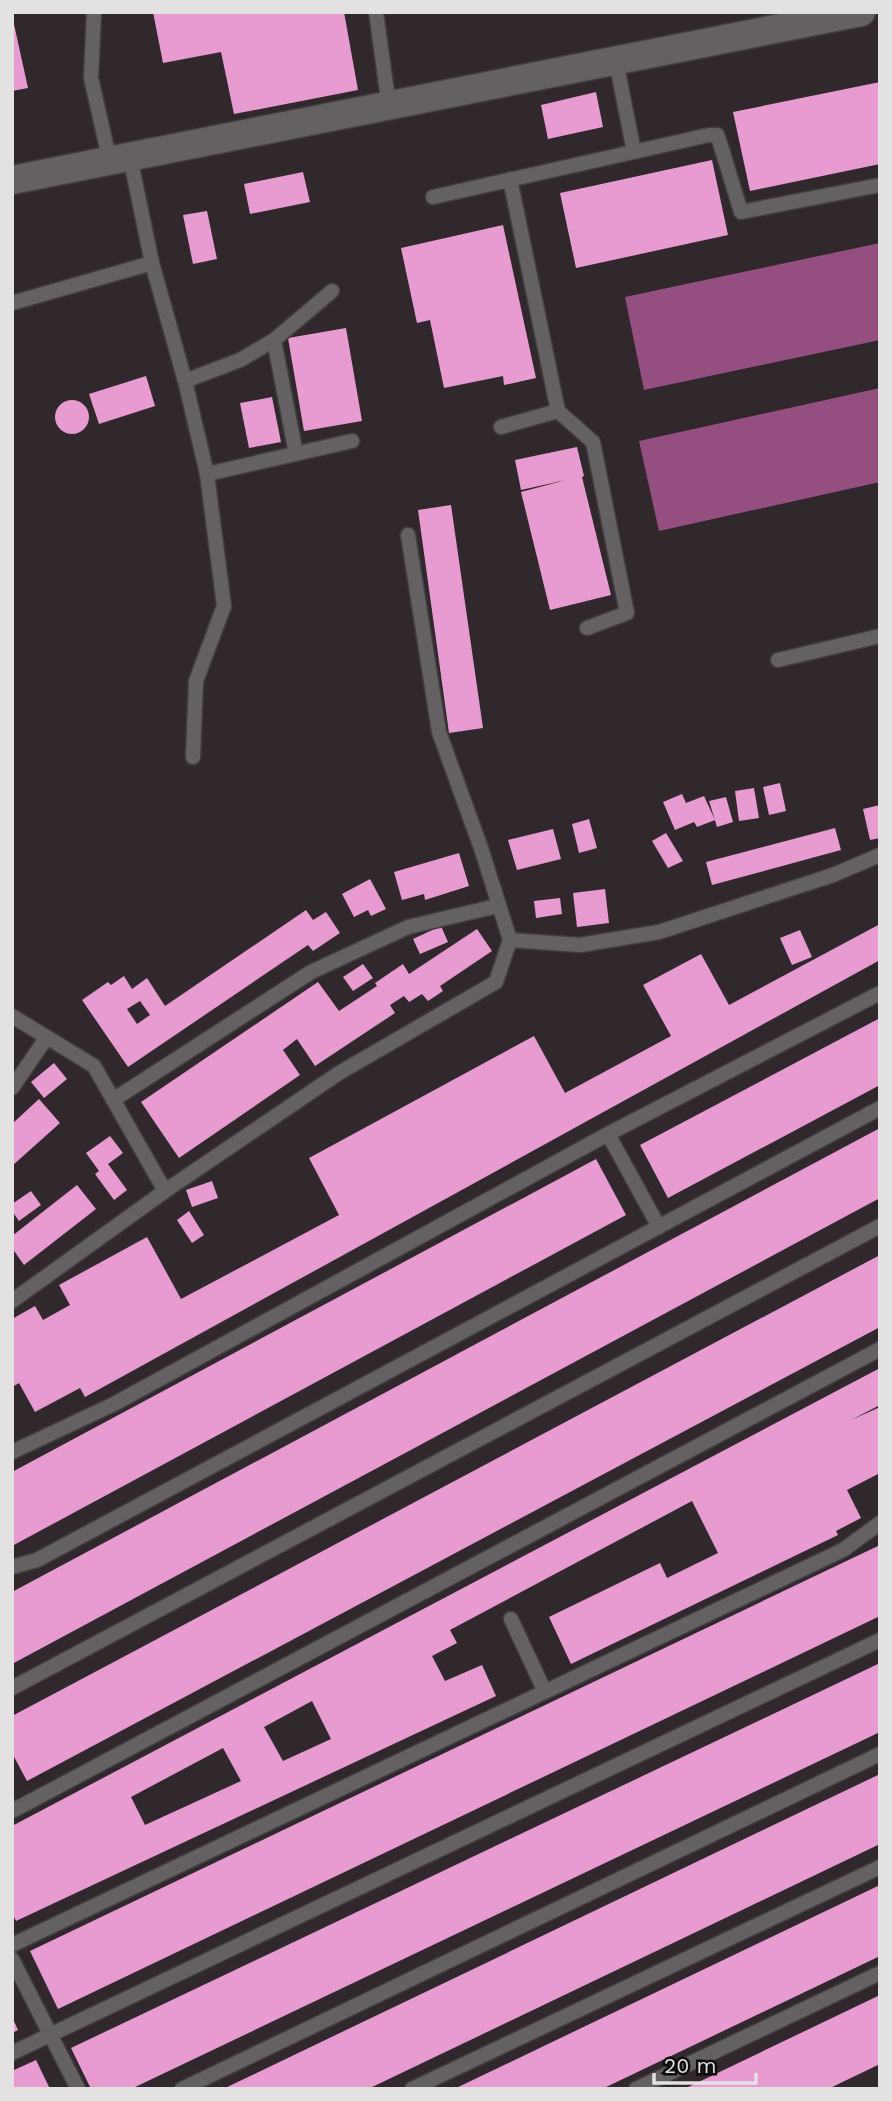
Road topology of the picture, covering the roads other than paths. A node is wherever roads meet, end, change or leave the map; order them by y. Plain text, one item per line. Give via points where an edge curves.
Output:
1 (94, 12) edge
2 (376, 12) edge
3 (861, 12) edge
4 (616, 61) junction
5 (389, 107) junction
6 (634, 152) junction
7 (120, 160) junction
8 (510, 179) junction
9 (12, 180) edge
10 (880, 185) edge
11 (433, 197) dead end
12 (152, 263) junction
13 (332, 291) dead end
14 (12, 303) edge
15 (274, 340) junction
16 (186, 381) junction
17 (558, 411) junction
18 (501, 427) dead end
19 (352, 441) dead end
20 (296, 454) junction
21 (207, 474) junction
22 (408, 534) dead end
23 (587, 628) dead end
24 (880, 636) edge
25 (778, 660) dead end
26 (193, 757) dead end
27 (880, 855) edge
28 (497, 906) junction
29 (510, 940) junction
30 (880, 993) edge
31 (12, 1016) edge
32 (47, 1037) junction
33 (12, 1088) edge
34 (113, 1100) junction
35 (880, 1108) edge
36 (608, 1134) junction
37 (164, 1191) junction
38 (880, 1226) edge
39 (659, 1227) junction
40 (12, 1301) edge
41 (880, 1349) edge
42 (12, 1452) edge
43 (880, 1523) edge
44 (12, 1567) edge
45 (511, 1619) dead end
46 (880, 1640) edge
47 (12, 1688) edge
48 (545, 1692) junction
49 (880, 1754) edge
50 (12, 1807) edge
51 (880, 1867) edge
52 (12, 1945) edge
53 (12, 1959) edge
54 (880, 1973) edge
55 (51, 2035) junction
56 (12, 2053) edge
57 (78, 2089) edge
58 (182, 2089) edge
59 (412, 2089) edge
60 (636, 2089) edge

1 - 7 lane via 91,78
2 - 5 lane
3 - 4 street
4 - 5 street
4 - 6 lane
5 - 7 street
6 - 8 lane
6 - 10 lane via 717,135 741,212
7 - 9 street
7 - 12 lane
8 - 11 lane
8 - 17 lane
12 - 14 lane
12 - 16 lane
13 - 15 lane
15 - 16 lane via 240,360
15 - 20 lane
16 - 21 lane
17 - 18 lane
17 - 23 lane via 593,442 627,613
19 - 20 lane
20 - 21 lane
21 - 26 lane via 224,606 196,681
22 - 28 lane via 439,732
24 - 25 lane
27 - 29 lane via 659,932 580,946
28 - 29 lane
28 - 34 lane via 408,927 311,972
29 - 37 lane via 496,982 339,1073
30 - 36 lane
31 - 32 lane
32 - 33 lane
32 - 34 lane via 94,1066
34 - 37 lane
35 - 39 lane
36 - 39 lane
36 - 42 lane via 114,1404
37 - 40 lane
38 - 47 lane
39 - 44 lane via 37,1560
41 - 50 lane via 14,1810
43 - 48 lane via 843,1550
45 - 48 lane
46 - 55 lane
48 - 52 lane
49 - 58 lane
51 - 59 lane
53 - 55 lane
54 - 60 lane
55 - 56 lane
55 - 57 lane

